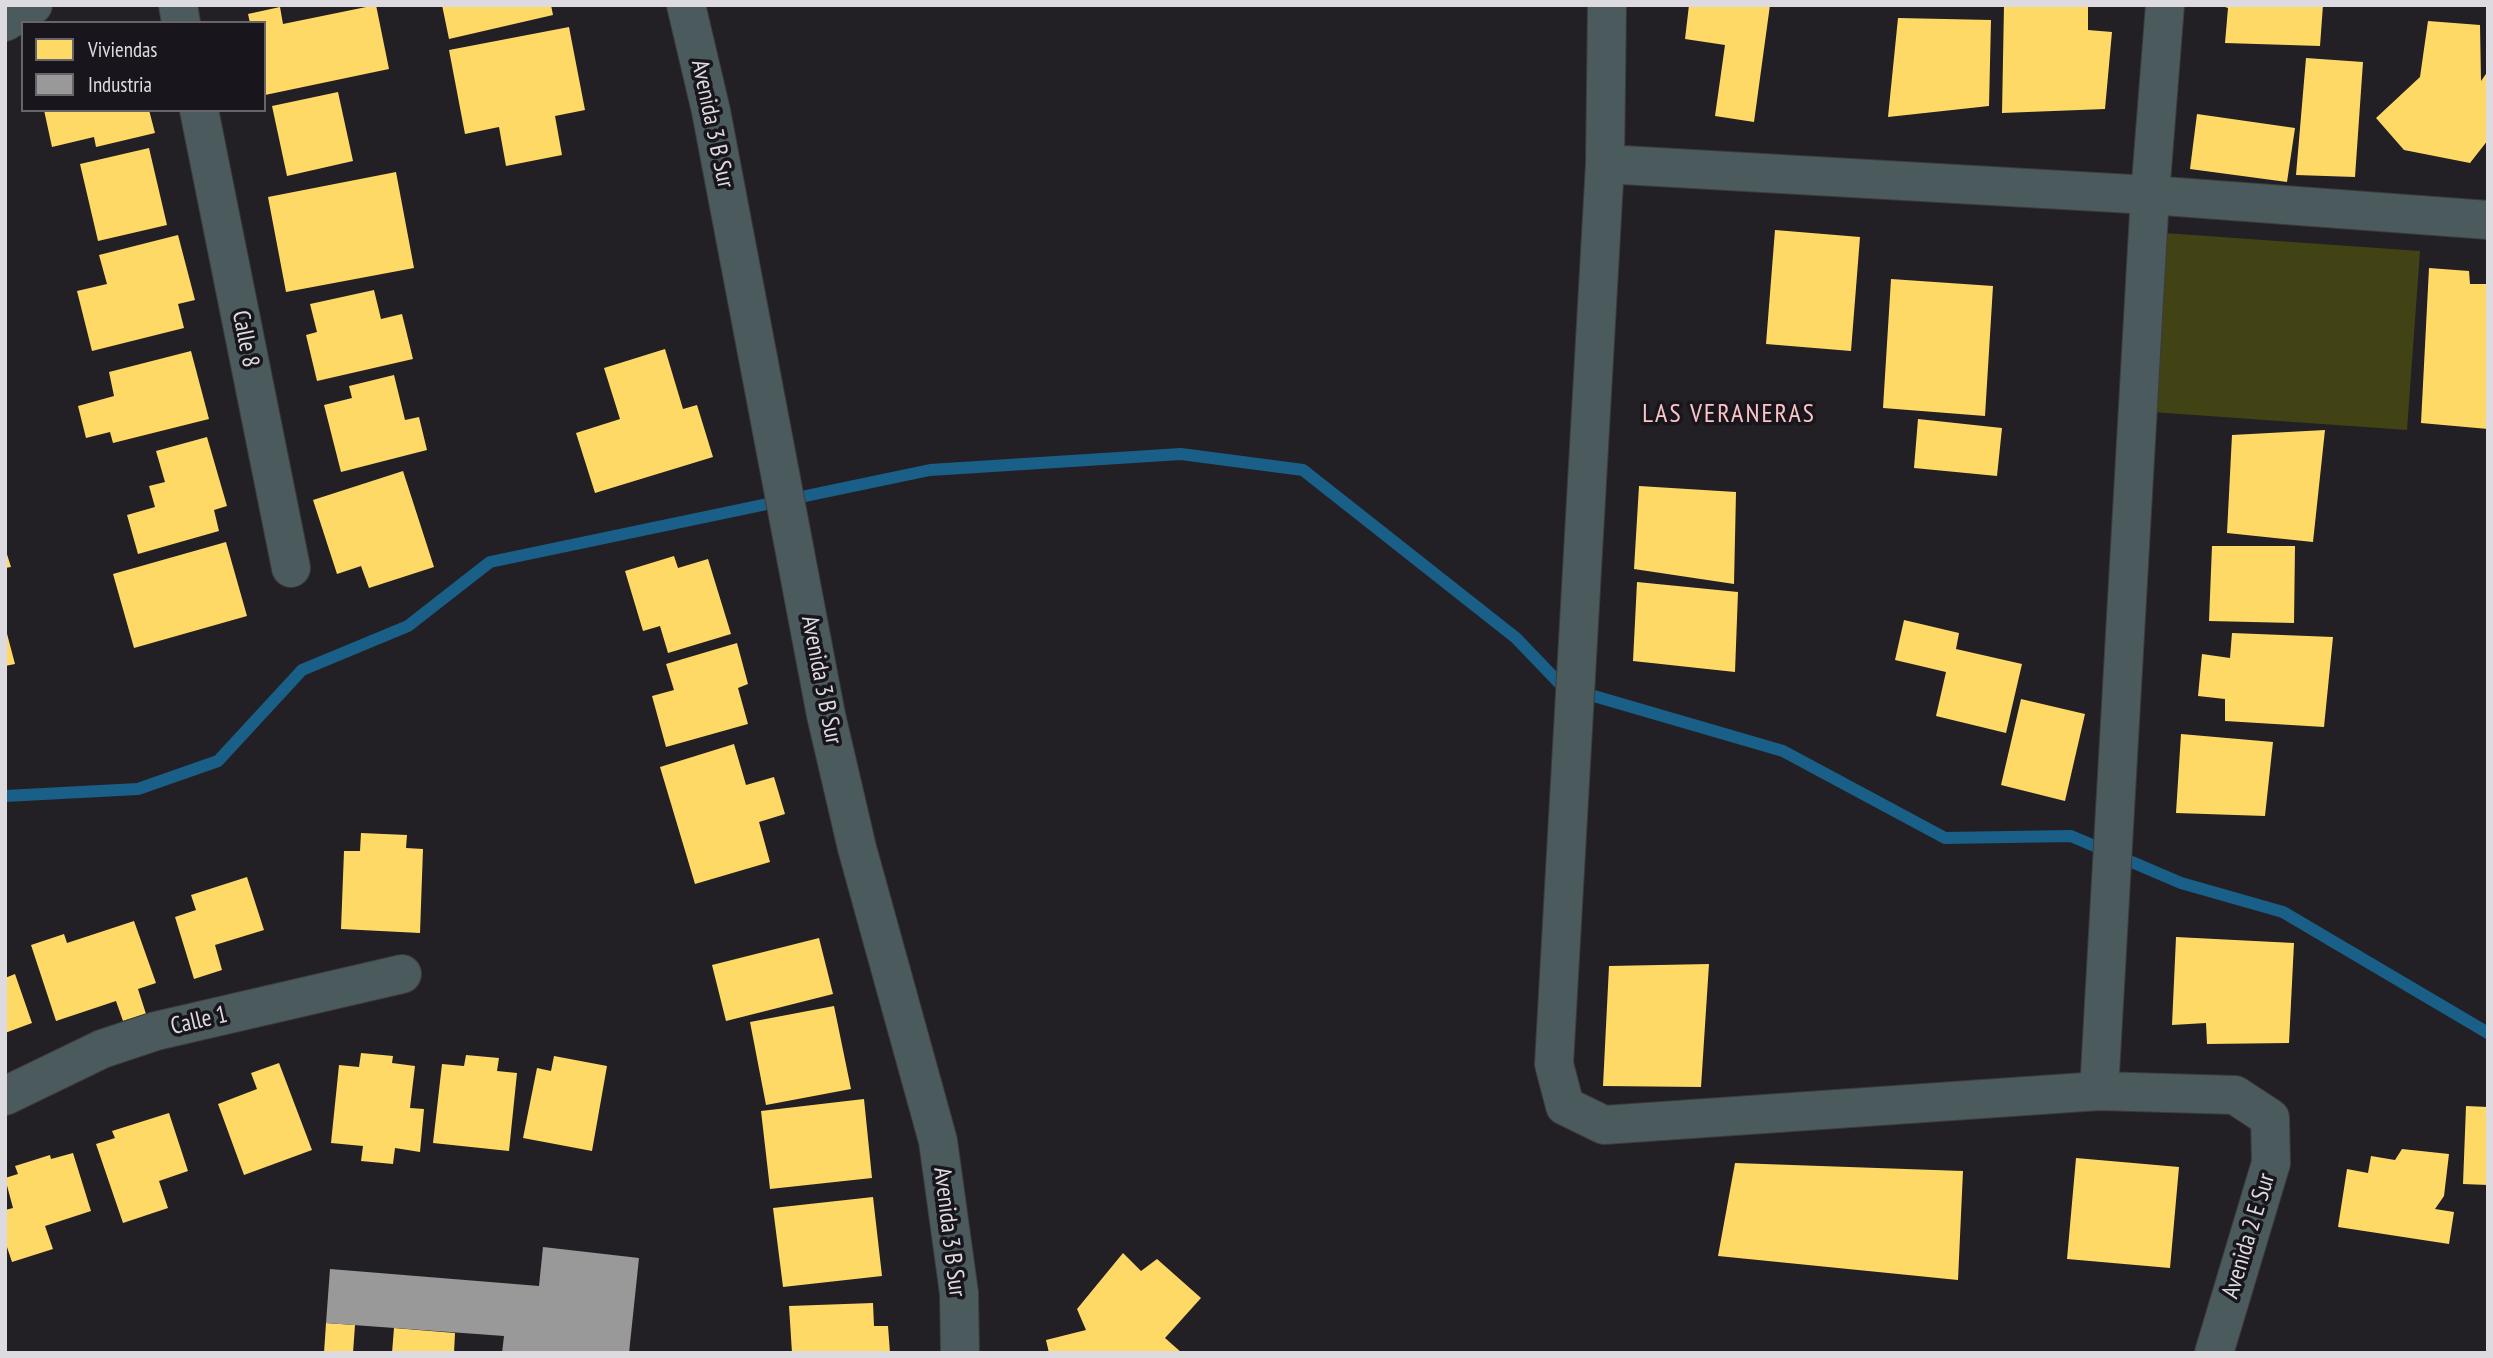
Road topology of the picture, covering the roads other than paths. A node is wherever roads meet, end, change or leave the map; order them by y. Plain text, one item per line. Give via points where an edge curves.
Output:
1 (33, 5) edge
2 (686, 5) edge
3 (1607, 5) edge
4 (2165, 5) edge
5 (5, 22) edge
6 (199, 112) edge
7 (1605, 164) junction
8 (2150, 195) junction
9 (2488, 220) edge
10 (291, 568) dead end
11 (402, 974) dead end
12 (2099, 1091) junction
13 (5, 1096) edge
14 (960, 1353) edge
15 (2214, 1353) edge

1 - 5 street
2 - 14 street, Avenida 3 B Sur via 711,111 827,715 857,848 937,1141 959,1293
3 - 7 street
4 - 8 street
6 - 10 street, Calle 8
7 - 8 street
7 - 12 street via 1554,1064 1565,1106 1604,1125
8 - 9 street
8 - 12 street
11 - 13 street, Calle 1 via 156,1031 102,1049
12 - 15 street, Avenida 2 E Sur via 2235,1095 2270,1118 2271,1163

